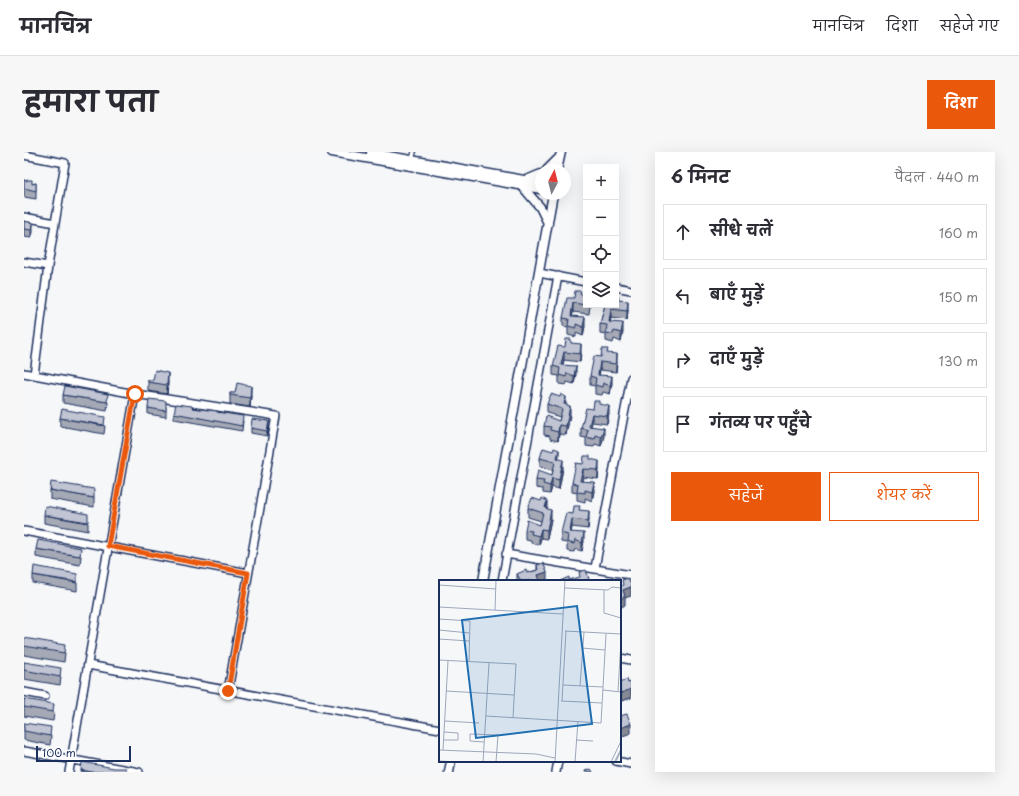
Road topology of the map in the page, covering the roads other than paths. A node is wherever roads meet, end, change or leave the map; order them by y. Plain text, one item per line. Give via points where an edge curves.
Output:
1 (332, 152) edge
2 (364, 152) edge
3 (24, 155) edge
4 (560, 155) edge
5 (410, 156) edge
6 (552, 164) edge
7 (535, 177) edge
8 (524, 183) junction
9 (535, 183) edge
10 (535, 187) edge
11 (552, 200) edge
12 (24, 216) edge
13 (55, 223) junction
14 (548, 223) junction
15 (24, 262) edge
16 (48, 266) junction
17 (539, 273) junction
18 (558, 276) junction
19 (583, 281) edge
20 (619, 288) edge
21 (631, 290) edge
22 (24, 373) edge
23 (34, 375) junction
24 (631, 378) edge
25 (135, 394) junction
26 (24, 531) edge
27 (108, 546) junction
28 (506, 554) junction
29 (595, 568) junction
30 (248, 573) junction
31 (631, 575) edge
32 (483, 580) edge
33 (502, 580) edge
34 (621, 658) edge
35 (631, 660) edge
36 (88, 665) junction
37 (228, 691) junction
38 (24, 692) edge
39 (45, 696) dead end
40 (439, 729) edge
41 (24, 752) edge
42 (71, 760) junction
43 (451, 762) edge
44 (558, 762) edge
45 (621, 762) edge
46 (631, 764) edge
47 (69, 772) edge
48 (139, 772) edge
49 (449, 772) edge
50 (556, 772) edge

1 - 8 street
2 - 5 street
3 - 13 street via 65,163
4 - 6 street
5 - 8 street
7 - 8 street
8 - 9 street
8 - 10 street
8 - 14 street
11 - 14 street
12 - 13 street
13 - 16 street
14 - 17 street
15 - 16 street
16 - 23 street
17 - 18 street
17 - 32 street
18 - 19 street
18 - 28 street
20 - 21 street
22 - 23 street
23 - 25 street
24 - 29 street
25 - 27 street
25 - 30 street via 276,416
26 - 27 street
27 - 30 street
27 - 36 street
28 - 29 street
28 - 33 street
29 - 31 street
30 - 37 street
34 - 35 street
36 - 37 street
36 - 42 street
37 - 40 street
38 - 39 street
41 - 42 street
42 - 47 street
42 - 48 street
43 - 49 street
44 - 50 street
45 - 46 street

